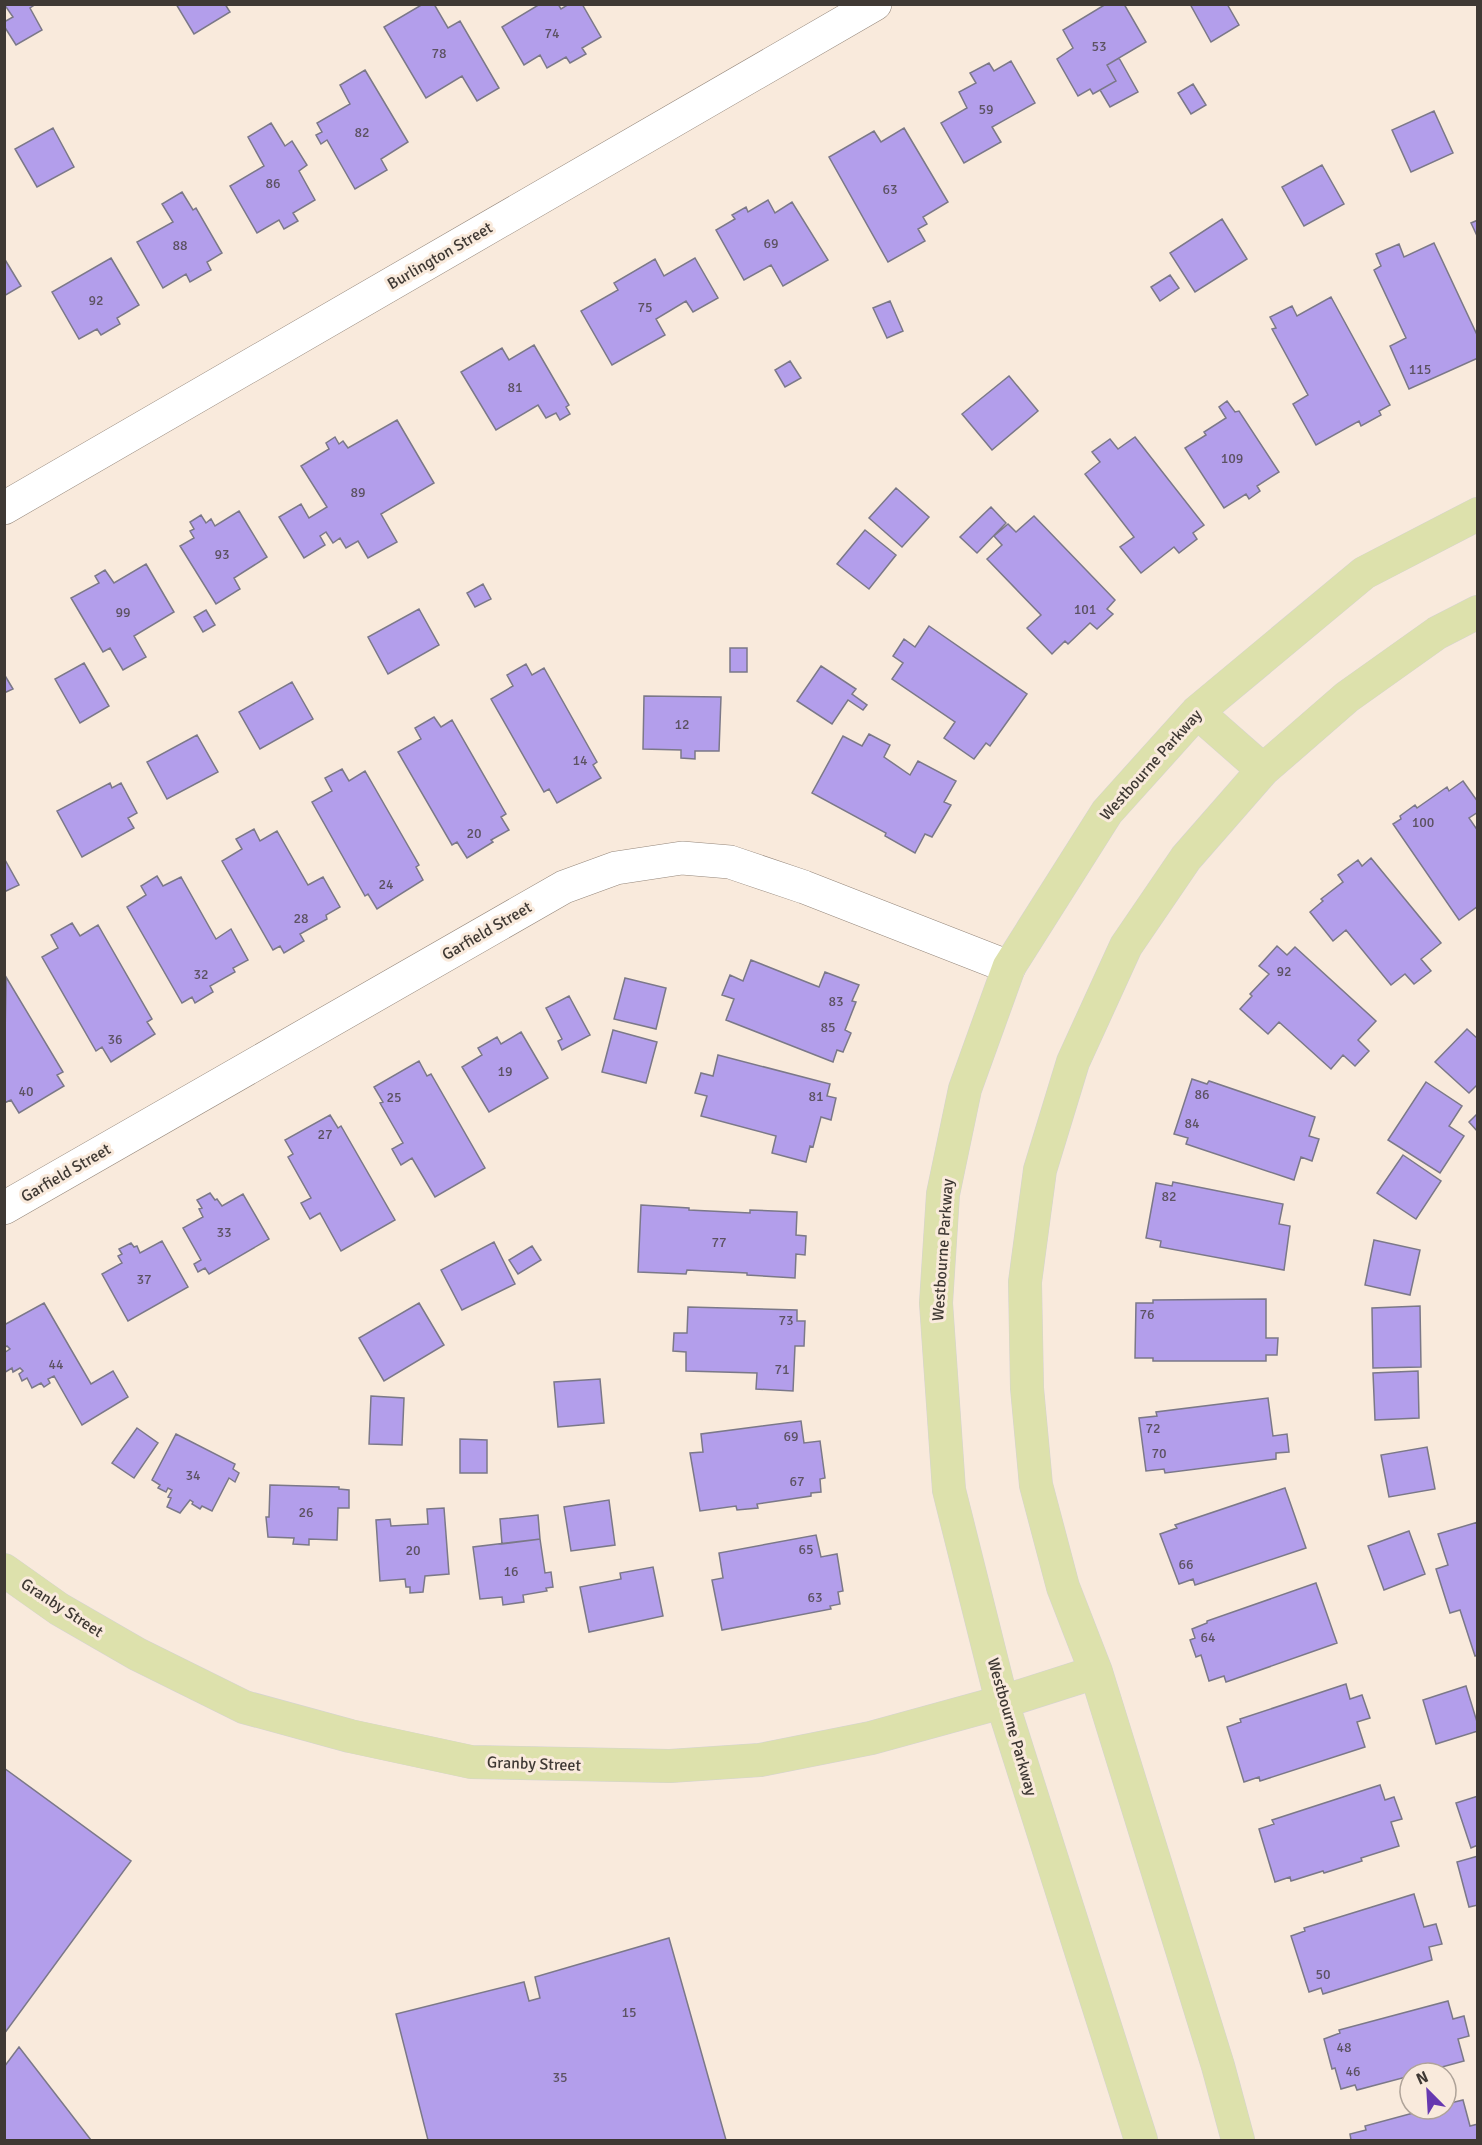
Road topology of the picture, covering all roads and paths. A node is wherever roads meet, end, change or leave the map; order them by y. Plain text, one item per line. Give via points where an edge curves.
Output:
1 (875, 4) edge
2 (4, 508) edge
3 (1478, 514) edge
4 (1478, 612) edge
5 (1197, 712) junction
6 (1263, 770) junction
7 (1008, 967) junction
8 (4, 1208) edge
9 (4, 1570) edge
10 (1096, 1672) junction
11 (1002, 1702) junction
12 (1141, 2140) edge
13 (1238, 2140) edge

1 - 2 street, Burlington Street
3 - 5 main road, Westbourne Parkway via 1365,573
4 - 6 main road via 1437,633 1347,697
5 - 6 main road
5 - 7 main road, Westbourne Parkway via 1107,812
6 - 10 main road via 1186,858 1126,946 1073,1062 1040,1170 1025,1282 1027,1388 1036,1485 1063,1587
7 - 8 street, Garfield Street via 804,886 730,862 682,858 616,868 564,886
7 - 11 main road, Westbourne Parkway via 965,1089 943,1194 936,1303 949,1490
9 - 11 main road, Granby Street via 59,1609 137,1654 244,1707 350,1736 471,1762 670,1766 760,1760 871,1738
10 - 11 main road, Granby Street
10 - 13 main road
11 - 12 main road, Westbourne Parkway

